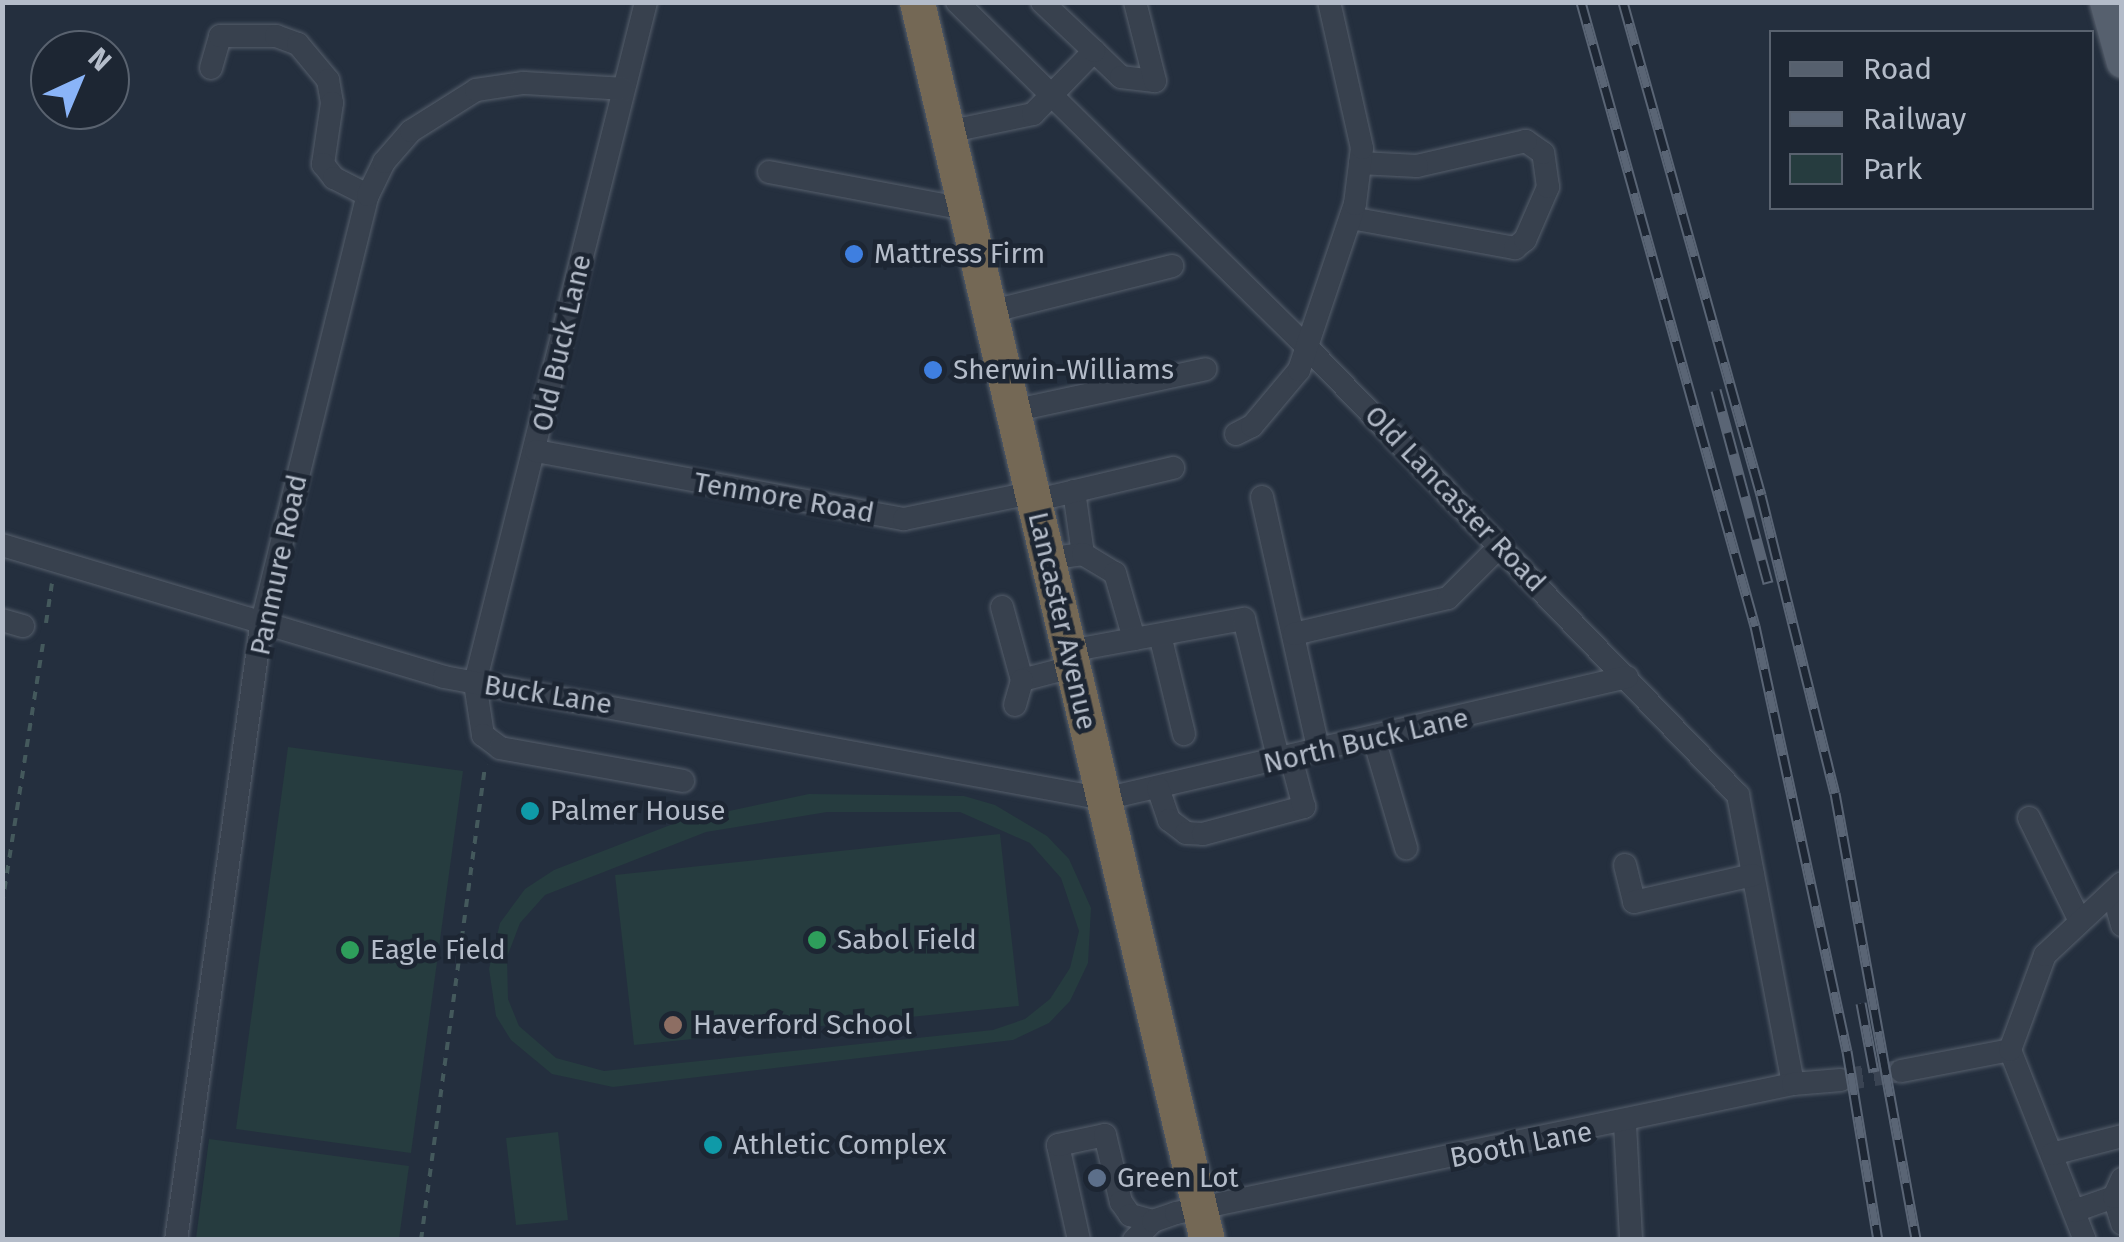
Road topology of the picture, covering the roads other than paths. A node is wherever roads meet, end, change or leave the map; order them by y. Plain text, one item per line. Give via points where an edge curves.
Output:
1 (646, 2) edge
2 (917, 2) edge
3 (956, 2) edge
4 (1042, 2) edge
5 (1135, 2) edge
6 (1329, 2) edge
7 (2105, 2) edge
8 (1094, 51) junction
9 (2122, 62) edge
10 (211, 68) dead end
11 (623, 89) junction
12 (1051, 95) junction
13 (948, 132) junction
14 (1360, 163) junction
15 (769, 172) dead end
16 (368, 195) junction
17 (966, 210) junction
18 (1351, 218) junction
19 (1172, 266) dead end
20 (990, 312) junction
21 (1307, 347) junction
22 (1206, 369) dead end
23 (1012, 411) junction
24 (1236, 434) dead end
25 (536, 451) junction
26 (1172, 468) dead end
27 (1074, 491) junction
28 (1032, 496) junction
29 (1262, 497) dead end
30 (2, 546) edge
31 (1500, 546) junction
32 (1084, 554) junction
33 (1047, 559) junction
34 (1002, 607) dead end
35 (261, 626) junction
36 (1160, 634) junction
37 (1294, 634) junction
38 (1134, 639) junction
39 (1071, 659) junction
40 (1627, 677) junction
41 (1022, 680) junction
42 (475, 684) junction
43 (1015, 705) dead end
44 (1184, 734) dead end
45 (1374, 739) junction
46 (1318, 752) junction
47 (1285, 759) junction
48 (683, 781) dead end
49 (1158, 788) junction
50 (1104, 799) junction
51 (2029, 818) dead end
52 (1406, 848) dead end
53 (1624, 865) dead end
54 (1753, 876) junction
55 (2118, 905) edge
56 (2080, 921) junction
57 (2010, 1050) junction
58 (1901, 1071) tunnel mouth
59 (1840, 1080) tunnel mouth
60 (1792, 1084) junction
61 (1626, 1124) junction
62 (2122, 1136) edge
63 (2052, 1154) junction
64 (2118, 1188) edge
65 (2074, 1211) junction
66 (1153, 1221) junction
67 (1204, 1224) edge
68 (2122, 1224) edge
69 (176, 1240) edge
70 (1079, 1240) edge
71 (1134, 1240) edge
72 (1631, 1240) edge
73 (2084, 1240) edge

1 - 11 street, Old Buck Lane
2 - 13 highway, Lancaster Avenue
3 - 12 street, Old Lancaster Road
4 - 8 street
5 - 8 street via 1154,81 1121,77
6 - 14 street
7 - 9 main road
8 - 12 street
10 - 16 street via 220,36 276,36 298,44 328,80 332,103 323,164 334,178
11 - 16 street, Panmure Road via 524,83 476,90 411,131 384,162
11 - 25 street, Old Buck Lane
12 - 13 street via 1033,114
12 - 21 street, Old Lancaster Road
13 - 17 highway, Lancaster Avenue
14 - 18 street
14 - 18 street via 1417,166 1526,141 1543,153 1548,186 1525,240 1515,248
15 - 17 street
16 - 35 street, Panmure Road
17 - 20 highway, Lancaster Avenue
18 - 21 street
19 - 20 street
20 - 23 highway, Lancaster Avenue
21 - 24 street via 1279,399
21 - 31 street, Old Lancaster Road
22 - 23 street
23 - 28 highway, Lancaster Avenue
25 - 28 street, Tenmore Road via 904,519
25 - 42 street, Old Buck Lane
26 - 27 street, Tenmore Road
27 - 28 street, Tenmore Road
27 - 32 street
28 - 33 highway, Lancaster Avenue
29 - 37 street
30 - 35 street, Buck Lane
31 - 37 street via 1448,598
31 - 40 street, Old Lancaster Road
32 - 33 street
32 - 38 street via 1115,573
33 - 39 highway, Lancaster Avenue
34 - 41 street
35 - 42 street, Buck Lane
35 - 69 street, Panmure Road
36 - 38 street
36 - 44 street
36 - 47 street via 1244,619
37 - 46 street
38 - 39 street
39 - 41 street
39 - 50 highway, Lancaster Avenue
40 - 45 street, North Buck Lane
40 - 54 street, Old Lancaster Road via 1738,795
41 - 43 street
42 - 48 street via 483,735 500,748
42 - 50 street, Buck Lane
45 - 46 street, North Buck Lane
45 - 52 street
46 - 47 street, North Buck Lane
47 - 49 street, North Buck Lane
47 - 49 street via 1304,807 1204,834 1168,820
49 - 50 street, North Buck Lane
50 - 67 highway, Lancaster Avenue
51 - 56 street
53 - 54 street via 1634,902
54 - 60 street, Old Lancaster Road
55 - 56 street
56 - 57 street via 2045,955
57 - 58 street
57 - 63 street
59 - 60 street, Booth Lane
60 - 61 street, Booth Lane
61 - 67 street, Booth Lane
61 - 72 street
62 - 63 street
63 - 65 street
64 - 65 street
64 - 68 street
65 - 73 street
66 - 67 street, Booth Lane
66 - 70 street via 1130,1214 1121,1202 1105,1135 1058,1146
66 - 71 street

